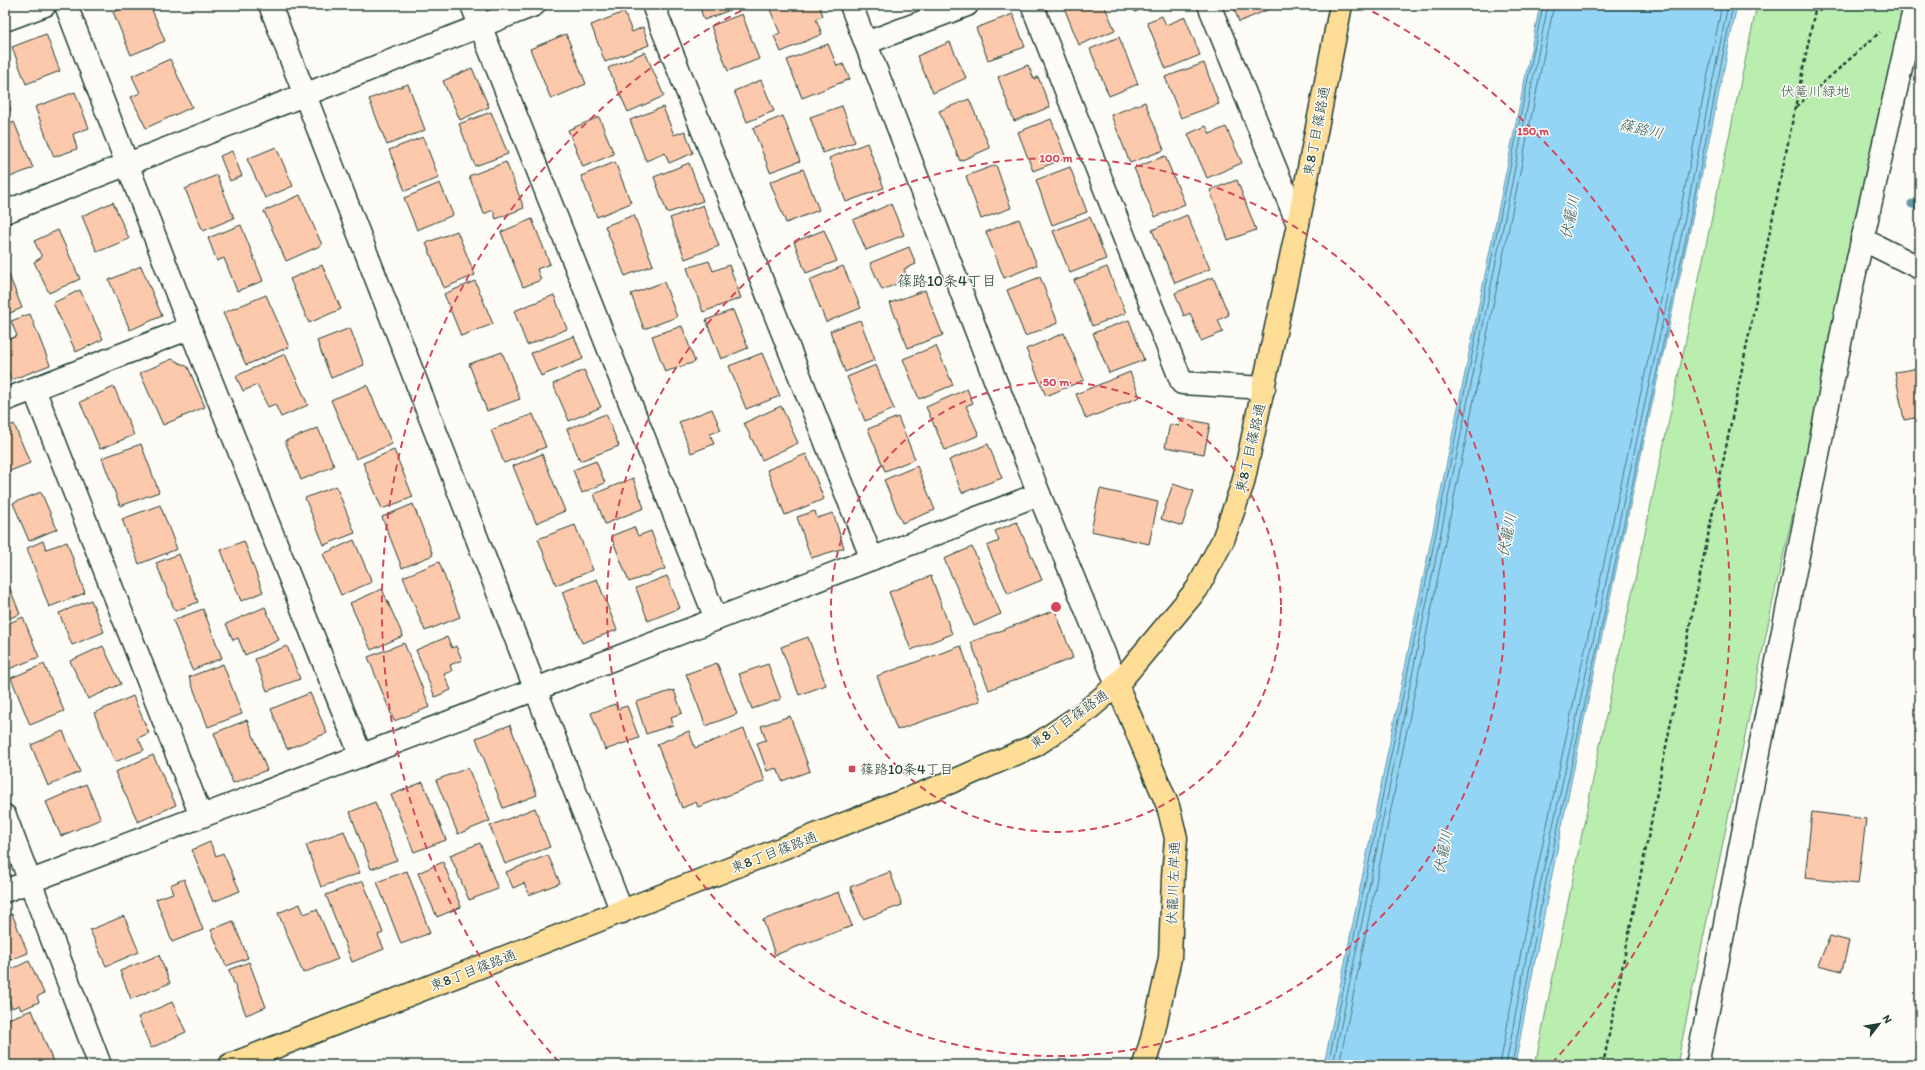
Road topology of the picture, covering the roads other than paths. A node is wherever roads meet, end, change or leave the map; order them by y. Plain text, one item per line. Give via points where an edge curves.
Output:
1 (45, 5) edge
2 (66, 5) edge
3 (270, 5) edge
4 (472, 5) edge
5 (534, 5) edge
6 (653, 5) edge
7 (851, 5) edge
8 (967, 5) edge
9 (1032, 5) edge
10 (1209, 5) edge
11 (1341, 5) edge
12 (1915, 5) edge
13 (5, 20) edge
14 (480, 26) junction
15 (866, 43) junction
16 (1912, 56) edge
17 (305, 94) junction
18 (128, 164) junction
19 (5, 212) edge
20 (1298, 224) junction
21 (1862, 239) junction
22 (1920, 268) edge
23 (190, 328) junction
24 (1264, 388) junction
25 (34, 389) junction
26 (5, 400) edge
27 (1039, 494) junction
28 (872, 559) junction
29 (716, 619) junction
30 (1117, 685) junction
31 (536, 690) junction
32 (361, 756) junction
33 (5, 816) edge
34 (201, 816) junction
35 (30, 881) junction
36 (5, 891) edge
37 (622, 912) junction
38 (100, 1065) edge
39 (230, 1065) edge
40 (1144, 1065) edge
41 (1697, 1065) edge

1 - 13 street
2 - 18 street
3 - 17 street
4 - 14 street
5 - 14 street
6 - 28 street
7 - 15 street
8 - 15 street
9 - 24 street via 1182,383
10 - 20 street
11 - 20 main road, 東8丁目篠路通
12 - 16 street
14 - 17 street
14 - 29 street
15 - 27 street
16 - 21 street
17 - 18 street
17 - 31 street
18 - 19 street
18 - 23 street
20 - 24 main road, 東8丁目篠路通
21 - 22 street
21 - 41 street
23 - 25 street
23 - 32 street
24 - 30 main road, 東8丁目篠路通 via 1243,484 1223,540 1197,589
25 - 26 street
25 - 34 street
27 - 28 street
27 - 30 street
28 - 29 street
29 - 31 street
30 - 37 main road, 東8丁目篠路通 via 1085,712 1036,745 951,782
30 - 40 main road, 伏籠川左岸通 via 1168,806 1176,838 1170,958
31 - 32 street
31 - 37 street
32 - 34 street
33 - 35 street
34 - 35 street
35 - 36 street
35 - 38 street
37 - 39 main road, 東8丁目篠路通

